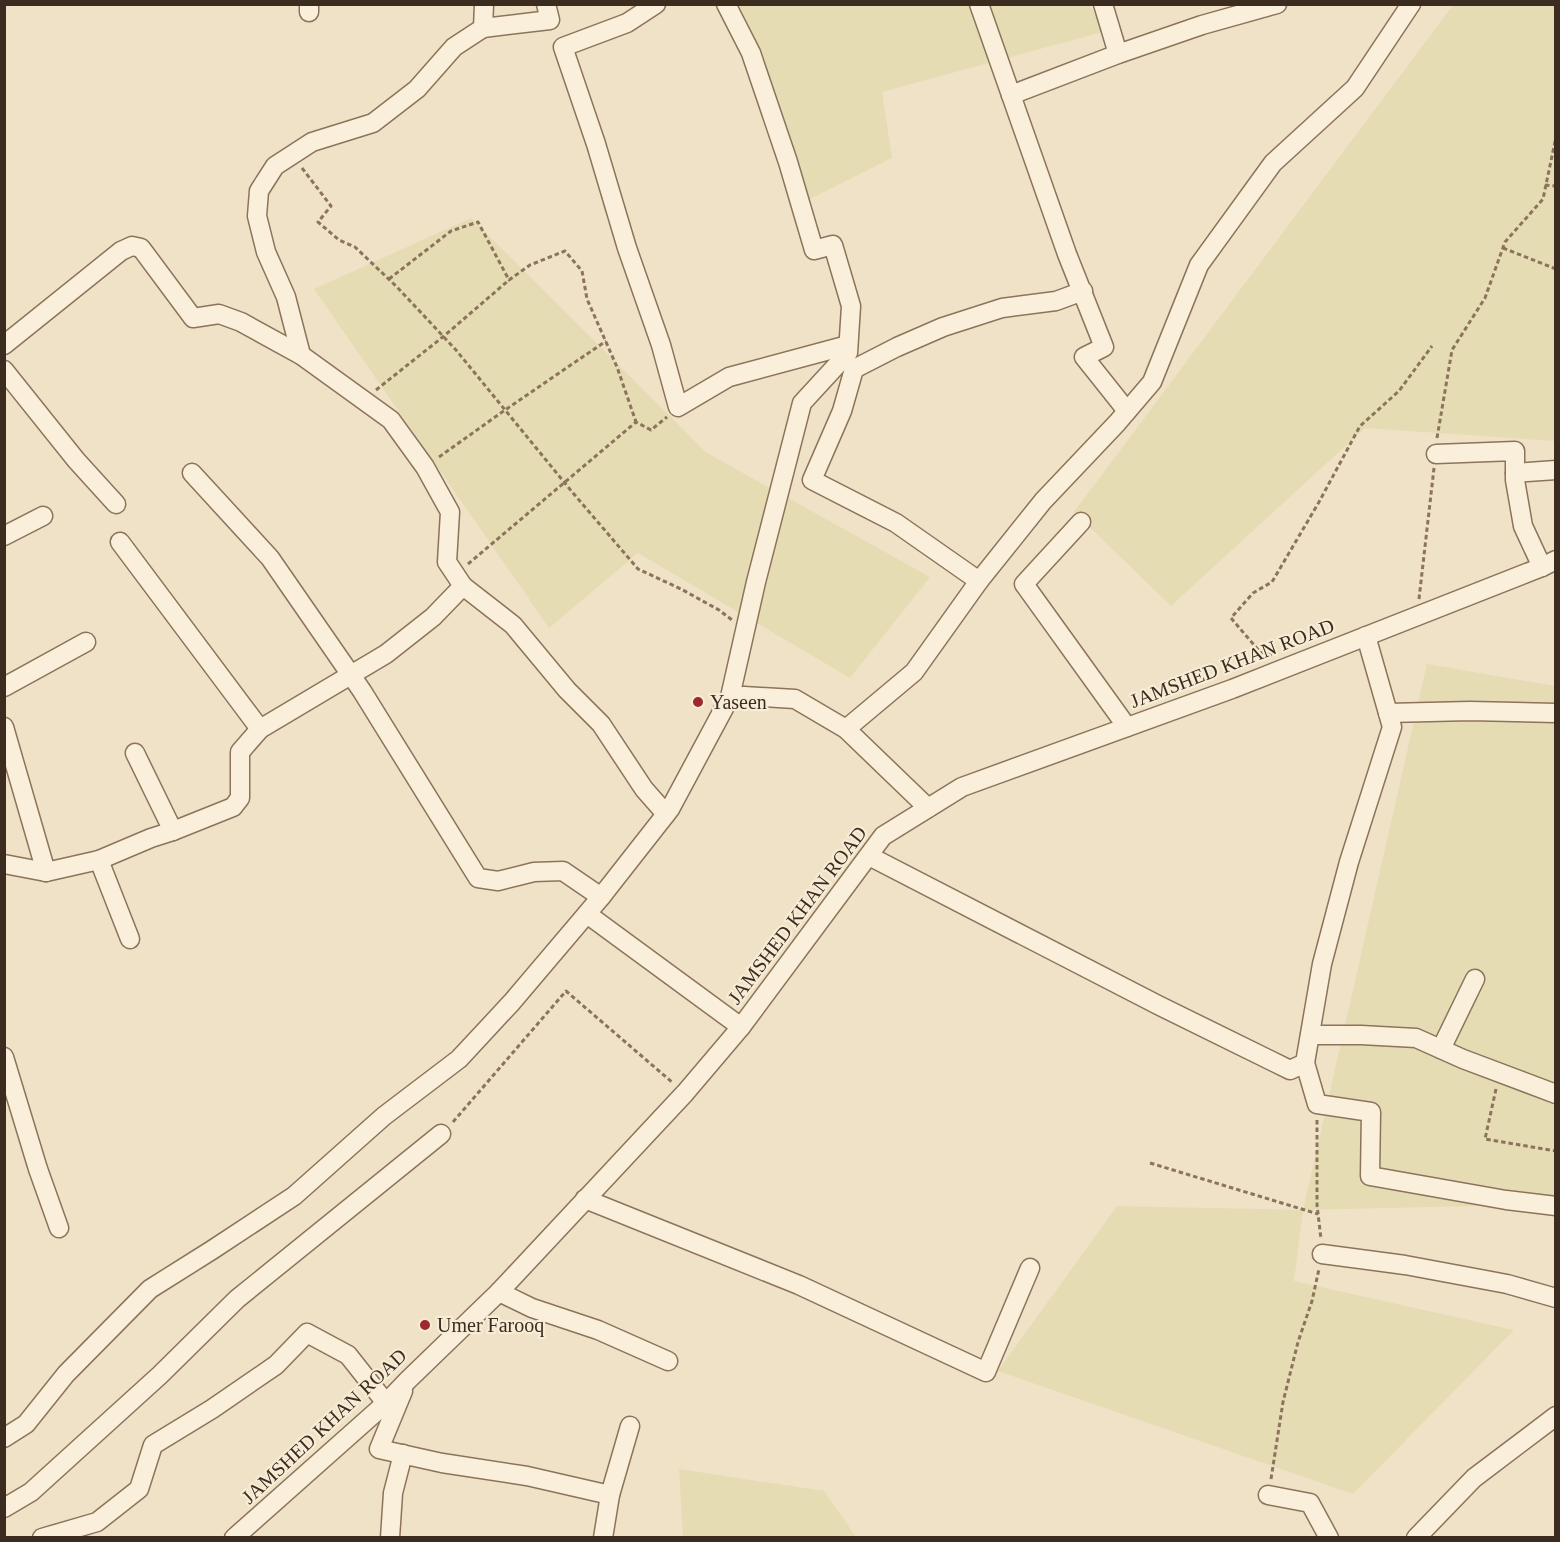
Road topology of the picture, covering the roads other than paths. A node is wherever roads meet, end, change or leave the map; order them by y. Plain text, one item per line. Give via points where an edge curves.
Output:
1 (484, 4) edge
2 (546, 4) edge
3 (656, 4) edge
4 (726, 4) edge
5 (979, 4) edge
6 (1103, 4) edge
7 (1411, 4) edge
8 (1266, 6) edge
9 (483, 28) junction
10 (1118, 54) junction
11 (1011, 95) junction
12 (1083, 291) junction
13 (4, 345) edge
14 (848, 345) junction
15 (301, 355) junction
16 (4, 370) edge
17 (1127, 411) junction
18 (1436, 453) road end
19 (1556, 470) edge
20 (192, 473) dead end
21 (1515, 473) junction
22 (116, 504) dead end
23 (43, 516) dead end
24 (1082, 522) dead end
25 (4, 536) edge
26 (120, 542) dead end
27 (1549, 563) edge
28 (459, 580) junction
29 (979, 581) junction
30 (1366, 636) junction
31 (86, 642) dead end
32 (350, 674) junction
33 (4, 687) edge
34 (730, 697) junction
35 (1388, 713) junction
36 (1556, 713) edge
37 (4, 727) edge
38 (1127, 727) junction
39 (260, 729) junction
40 (846, 729) junction
41 (135, 753) dead end
42 (928, 808) junction
43 (666, 814) junction
44 (173, 831) junction
45 (869, 855) junction
46 (99, 860) junction
47 (4, 864) edge
48 (46, 872) junction
49 (602, 897) junction
50 (587, 914) junction
51 (130, 939) dead end
52 (1475, 979) dead end
53 (741, 1028) junction
54 (1310, 1035) junction
55 (1441, 1049) junction
56 (4, 1057) edge
57 (1305, 1063) junction
58 (1556, 1094) edge
59 (441, 1134) road end
60 (585, 1199) junction
61 (1556, 1206) edge
62 (59, 1228) dead end
63 (1322, 1254) road end
64 (1030, 1268) dead end
65 (499, 1292) junction
66 (1556, 1298) edge
67 (668, 1360) dead end
68 (408, 1380) junction
69 (386, 1403) junction
70 (1556, 1416) edge
71 (630, 1426) dead end
72 (4, 1438) edge
73 (403, 1454) junction
74 (1268, 1495) road end
75 (609, 1496) junction
76 (4, 1508) edge
77 (42, 1538) edge
78 (234, 1538) edge
79 (390, 1538) edge
80 (603, 1538) edge
81 (1329, 1538) edge
82 (1416, 1538) edge

1 - 9 street
2 - 9 street via 550,20
3 - 14 street via 627,23 563,47 678,407 729,377
4 - 14 street via 751,53 814,250 833,245 851,306
5 - 11 street
6 - 10 street
7 - 17 street via 1355,88 1273,163 1199,265 1152,382
8 - 10 street
9 - 15 street via 454,47 417,89 373,123 312,142 275,166 259,191 257,216 266,252 286,297
10 - 11 street
11 - 12 street
12 - 17 street via 1104,347 1084,357
12 - 29 street via 1056,301 1002,308 943,327 854,369 842,411 813,480 896,524
13 - 15 street via 132,246 141,248 193,318 219,314
14 - 34 street via 848,353 802,403
15 - 28 street via 391,420 425,467 450,512 447,562
16 - 22 street
17 - 29 street via 1043,501
18 - 21 street via 1515,451
19 - 21 street
20 - 32 street via 270,558
21 - 27 street via 1523,526
23 - 25 street
24 - 38 street via 1024,584
26 - 39 street
27 - 30 street, JAMSHED KHAN ROAD
28 - 32 street via 433,617 386,654
28 - 43 street via 513,626 567,690 601,723
29 - 40 street via 914,672
30 - 35 street
30 - 38 street, JAMSHED KHAN ROAD
31 - 33 street
32 - 39 street
32 - 49 street via 478,878 498,881 534,872 562,871
34 - 40 street via 795,699
34 - 43 street
35 - 36 street
35 - 54 street via 1392,727 1322,963
37 - 48 street
38 - 42 street, JAMSHED KHAN ROAD via 962,787
39 - 44 street via 240,753 240,798 233,807
40 - 42 street
41 - 44 street
42 - 45 street, JAMSHED KHAN ROAD via 883,836
43 - 49 street
44 - 46 street
45 - 53 street, JAMSHED KHAN ROAD
45 - 57 street via 1290,1070
46 - 48 street
46 - 51 street
47 - 48 street
49 - 50 street
50 - 53 street
50 - 72 street via 459,1059 384,1116 294,1196 150,1289 66,1374 26,1424
52 - 55 street
53 - 60 street, JAMSHED KHAN ROAD
54 - 55 street via 1416,1038
54 - 57 street
55 - 58 street
56 - 62 street
57 - 61 street via 1317,1104 1371,1112 1370,1176
59 - 76 street via 237,1299 31,1492
60 - 64 street via 799,1285 986,1372
60 - 65 street, JAMSHED KHAN ROAD
63 - 66 street via 1507,1284
65 - 67 street
65 - 68 street, JAMSHED KHAN ROAD
68 - 69 street, JAMSHED KHAN ROAD
68 - 73 street via 379,1449
69 - 77 street via 348,1355 307,1333 276,1365 153,1445 139,1489 97,1522
69 - 78 street, JAMSHED KHAN ROAD
70 - 82 street via 1474,1478
71 - 75 street
73 - 75 street via 527,1476
73 - 79 street via 393,1493
74 - 81 street via 1310,1503
75 - 80 street

